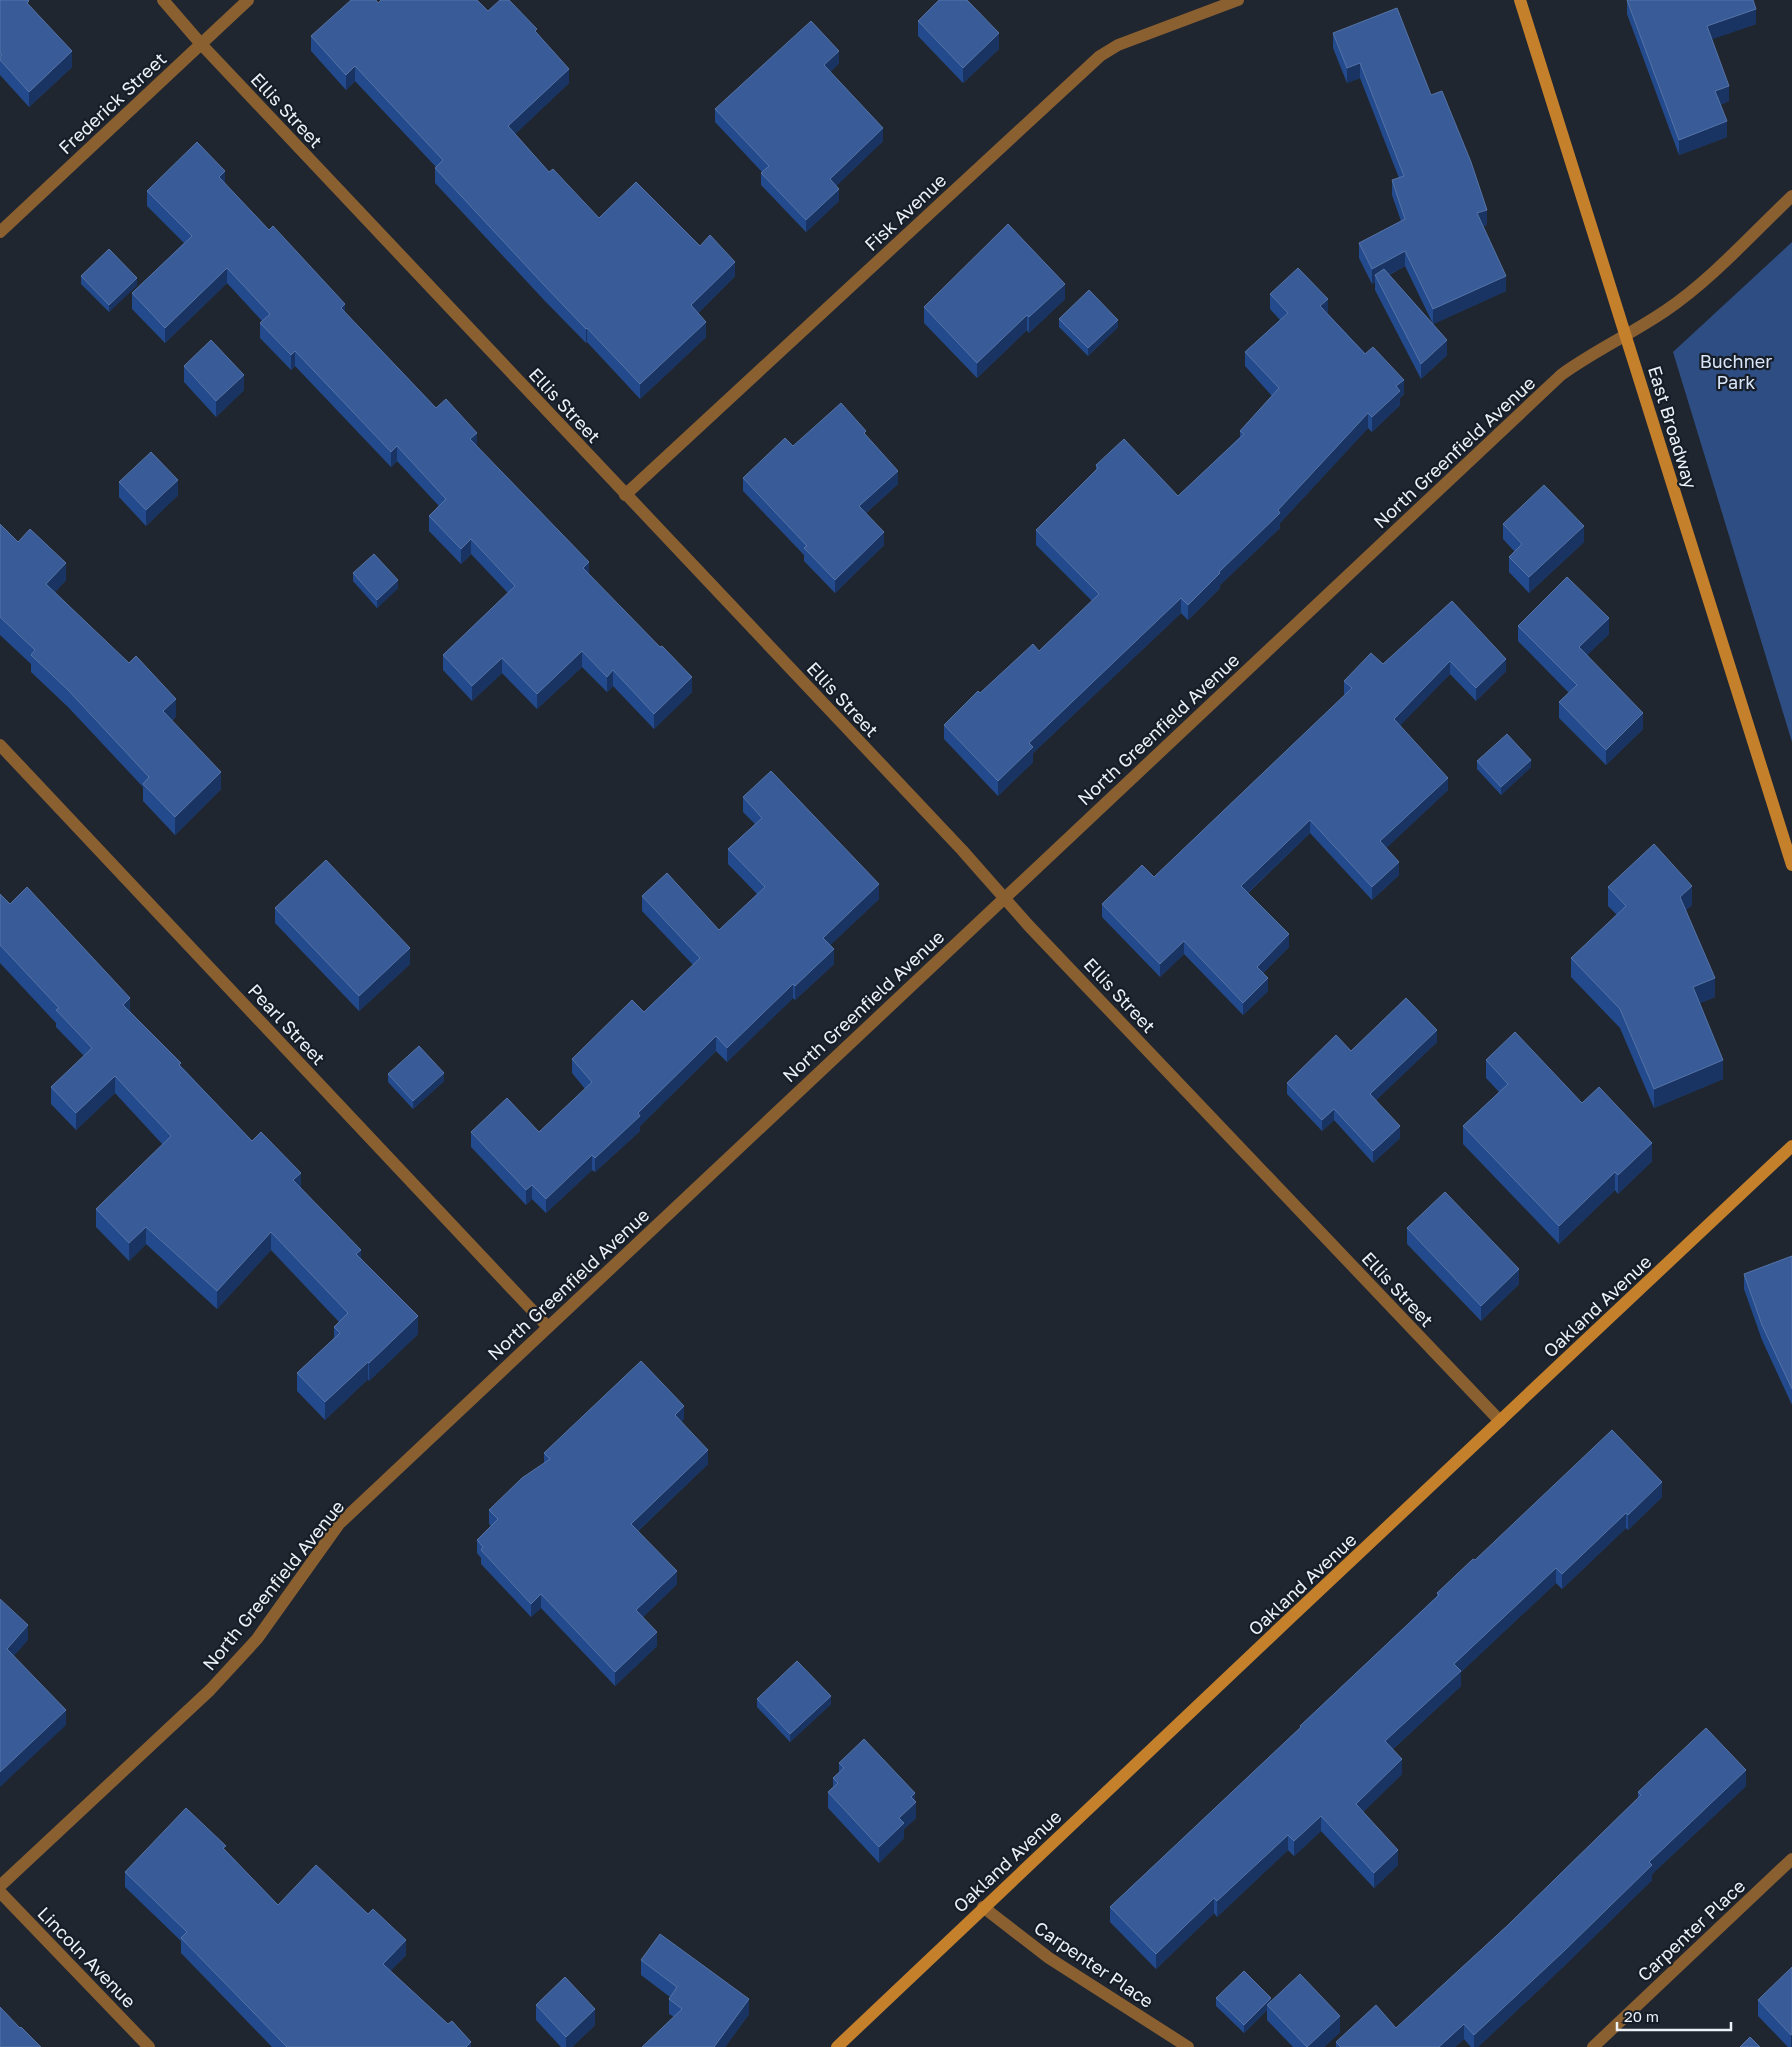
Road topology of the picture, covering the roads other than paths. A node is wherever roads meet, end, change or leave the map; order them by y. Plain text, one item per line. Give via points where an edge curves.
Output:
1 (163, 0) edge
2 (248, 0) edge
3 (1238, 0) edge
4 (1520, 0) edge
5 (201, 44) junction
6 (1792, 196) edge
7 (0, 232) edge
8 (1626, 334) junction
9 (625, 495) junction
10 (0, 745) edge
11 (1792, 865) edge
12 (1004, 898) junction
13 (1792, 1146) edge
14 (548, 1327) junction
15 (1500, 1421) junction
16 (1792, 1859) edge
17 (0, 1886) edge
18 (0, 1892) edge
19 (983, 1907) junction
20 (149, 2047) edge
21 (836, 2047) edge
22 (1188, 2047) edge
23 (1593, 2047) edge

1 - 5 street, Ellis Street
2 - 5 street, Frederick Street
3 - 9 street, Fisk Avenue via 1118,45 1100,56
4 - 8 street, East Broadway
5 - 7 street, Frederick Street
5 - 9 street, Ellis Street
6 - 8 street, North Greenfield Avenue via 1697,285 1664,312
8 - 11 street, East Broadway
8 - 12 street, North Greenfield Avenue via 1586,357 1557,379
9 - 12 street, Ellis Street
10 - 14 street, Pearl Street
12 - 14 street, North Greenfield Avenue
12 - 15 street, Ellis Street
13 - 15 street, Oakland Avenue
14 - 17 street, North Greenfield Avenue via 339,1524 257,1639 210,1690
15 - 19 street, Oakland Avenue
16 - 23 street, Carpenter Place
18 - 20 street, Lincoln Avenue
19 - 21 street, Oakland Avenue
19 - 22 street, Carpenter Place via 1049,1958

